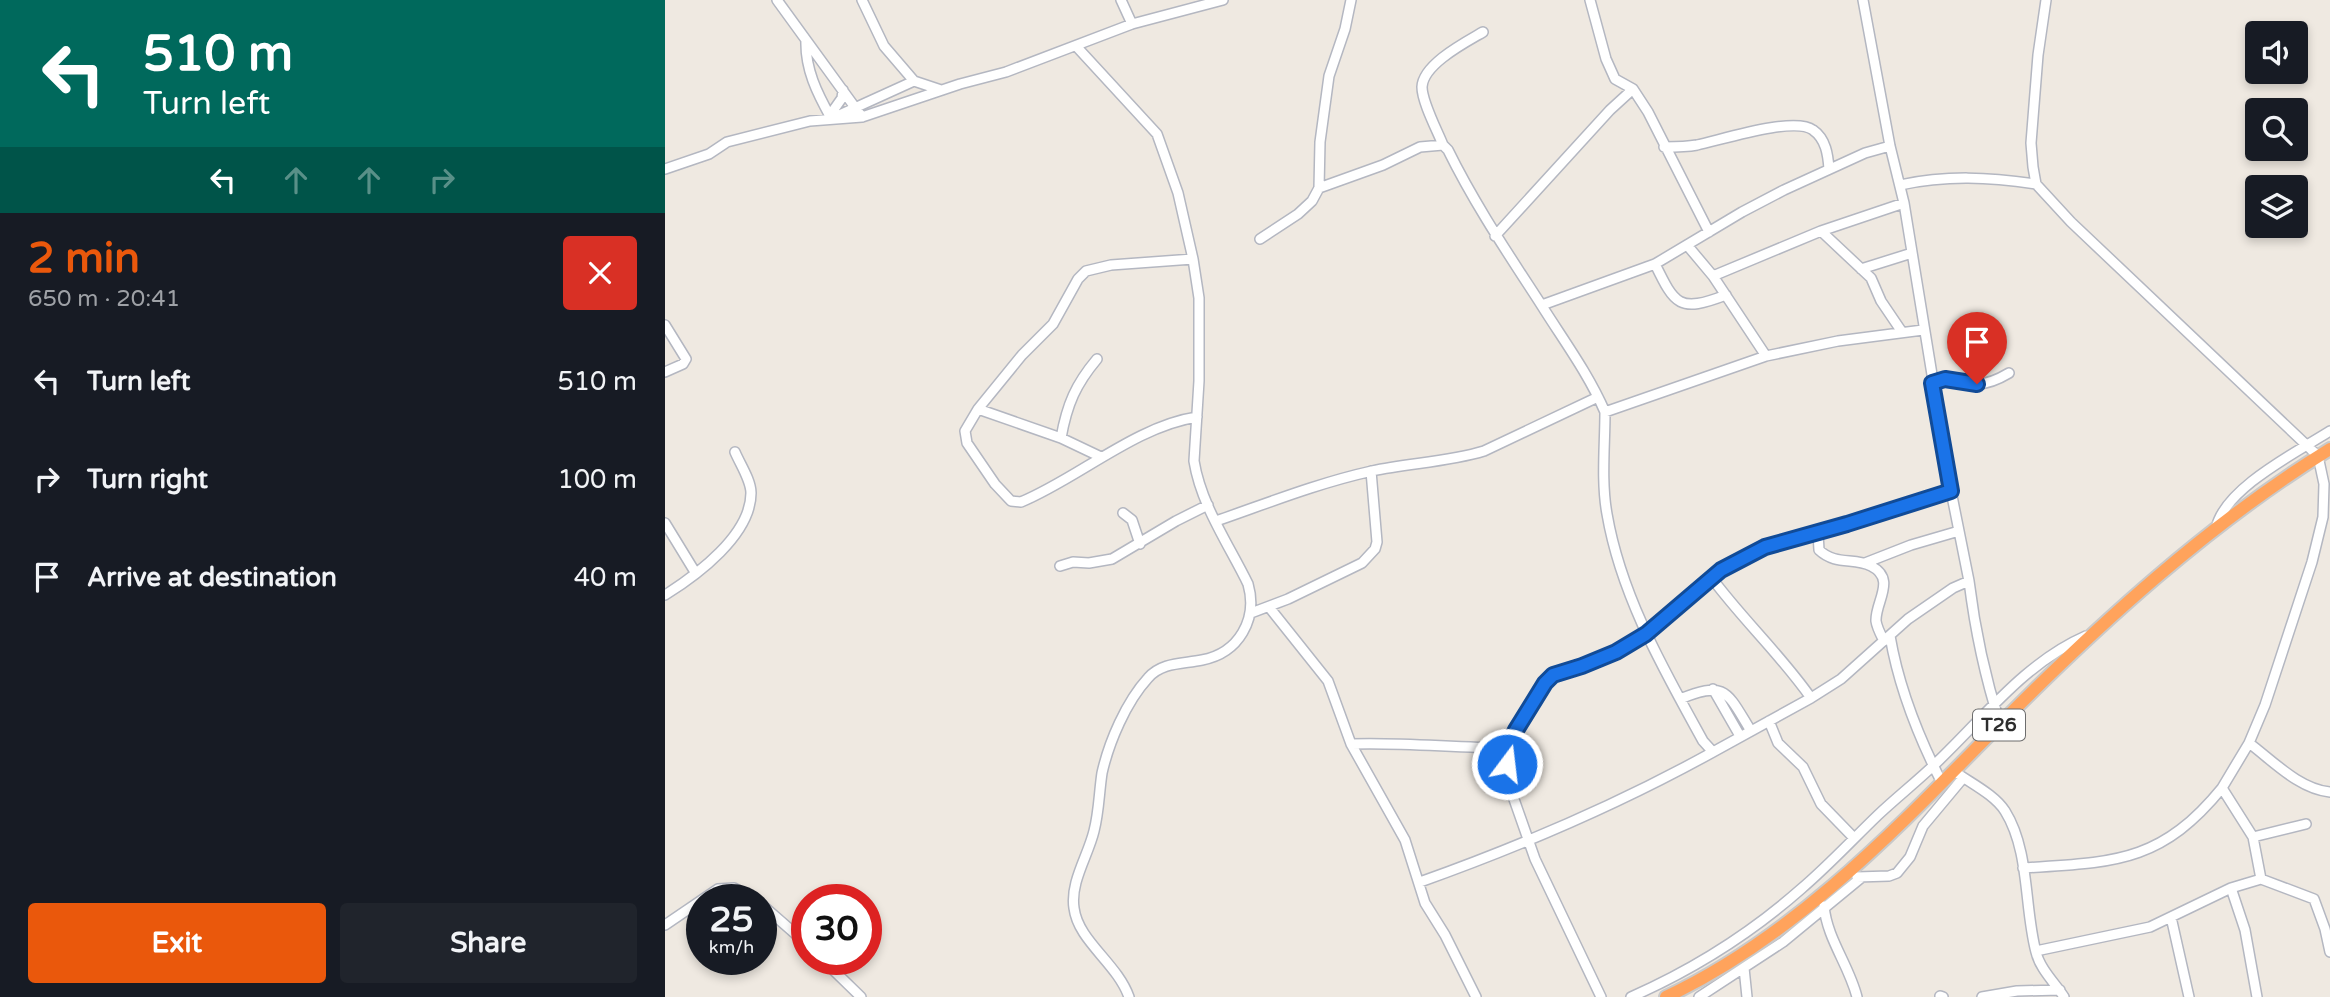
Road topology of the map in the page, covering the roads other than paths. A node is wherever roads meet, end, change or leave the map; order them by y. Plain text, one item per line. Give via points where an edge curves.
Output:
1 (777, 0) edge
2 (862, 0) edge
3 (1121, 0) edge
4 (1223, 0) edge
5 (1351, 0) edge
6 (1590, 0) edge
7 (1863, 0) edge
8 (2046, 0) edge
9 (1132, 24) junction
10 (1483, 32) dead end
11 (806, 40) junction
12 (1076, 46) junction
13 (914, 81) junction
14 (1633, 89) junction
15 (843, 90) junction
16 (941, 90) junction
17 (859, 113) junction
18 (829, 117) junction
19 (1443, 145) junction
20 (1890, 146) junction
21 (1664, 147) junction
22 (665, 169) edge
23 (1829, 169) junction
24 (2036, 184) junction
25 (1900, 185) junction
26 (1319, 188) junction
27 (1904, 203) junction
28 (1821, 231) junction
29 (1709, 232) junction
30 (1495, 236) junction
31 (1260, 239) dead end
32 (1687, 245) junction
33 (1912, 253) junction
34 (1193, 259) junction
35 (1655, 264) junction
36 (1861, 269) junction
37 (1713, 276) junction
38 (1726, 295) junction
39 (1542, 306) junction
40 (665, 325) edge
41 (1923, 330) junction
42 (1902, 332) junction
43 (1766, 356) junction
44 (1097, 359) dead end
45 (665, 372) edge
46 (2009, 373) dead end
47 (1932, 383) junction
48 (1598, 397) junction
49 (978, 409) junction
50 (1605, 412) junction
51 (1197, 417) junction
52 (2330, 431) edge
53 (1061, 438) junction
54 (2307, 445) junction
55 (2330, 449) edge
56 (735, 452) dead end
57 (2318, 456) junction
58 (1101, 457) junction
59 (1371, 471) junction
60 (1951, 491) junction
61 (1208, 505) junction
62 (1123, 513) dead end
63 (1216, 520) junction
64 (665, 523) edge
65 (1959, 531) junction
66 (2216, 531) junction
67 (1818, 533) junction
68 (1140, 544) junction
69 (1865, 564) junction
70 (1060, 566) dead end
71 (695, 572) junction
72 (1711, 577) junction
73 (1969, 581) junction
74 (665, 596) edge
75 (1269, 607) junction
76 (1251, 613) junction
77 (1646, 634) junction
78 (2091, 634) junction
79 (1887, 639) junction
80 (1713, 689) junction
81 (1811, 698) junction
82 (1680, 699) junction
83 (1994, 704) junction
84 (1769, 721) junction
85 (2000, 724) junction
86 (1751, 731) junction
87 (1741, 736) junction
88 (2249, 743) junction
89 (1352, 744) junction
90 (1507, 748) junction
91 (1713, 752) junction
92 (1933, 766) junction
93 (1959, 775) junction
94 (1942, 783) junction
95 (2222, 788) junction
96 (2330, 792) edge
97 (2306, 824) dead end
98 (2253, 837) junction
99 (1854, 838) junction
100 (1528, 842) junction
101 (2023, 868) junction
102 (1862, 877) junction
103 (1841, 878) junction
104 (2261, 879) junction
105 (1420, 882) junction
106 (2231, 888) junction
107 (1823, 894) junction
108 (1824, 908) junction
109 (686, 911) edge
110 (777, 918) edge
111 (2171, 918) junction
112 (665, 925) edge
113 (2328, 929) edge
114 (791, 930) edge
115 (2036, 951) junction
116 (2330, 952) edge
117 (1744, 968) junction
118 (838, 975) edge
119 (2062, 993) edge
120 (1670, 996) edge
121 (861, 997) edge
122 (1129, 997) edge
123 (1476, 997) edge
124 (1601, 997) edge
125 (1631, 997) edge
126 (1699, 997) edge
127 (1747, 997) edge
128 (1857, 997) edge
129 (1982, 997) edge
130 (2189, 997) edge
131 (2257, 997) edge

1 - 11 street
2 - 13 street via 884,46
3 - 9 street
4 - 9 street
5 - 26 street via 1329,76
6 - 14 street via 1615,79
7 - 20 street
8 - 24 street via 2031,143
9 - 12 street
10 - 19 street via 1450,51 1423,80 1424,96
11 - 15 street
11 - 18 street via 812,80
12 - 16 street
12 - 34 street via 1157,134 1173,175
13 - 16 street
13 - 17 street
14 - 21 street
14 - 30 street
15 - 17 street
15 - 18 street
16 - 17 street
17 - 18 street
18 - 22 street via 727,142 709,155
19 - 26 street via 1420,147
19 - 30 street
20 - 23 street
20 - 25 street
21 - 23 street via 1796,125 1816,132 1824,143
21 - 29 street
23 - 29 street
24 - 25 street via 1958,176
24 - 54 street
25 - 27 street
26 - 31 street via 1298,214
27 - 28 street
27 - 33 street
28 - 36 street
28 - 37 street
29 - 32 street
30 - 39 street
32 - 35 street
32 - 37 street
33 - 36 street
33 - 41 street
34 - 49 street via 1086,271 1053,324
34 - 51 street via 1199,298
35 - 38 street via 1678,302 1689,305
35 - 39 street
36 - 42 street
37 - 38 street
38 - 43 street
39 - 48 street
40 - 45 street via 686,359
41 - 42 street
41 - 47 street
42 - 43 street
43 - 50 street
44 - 53 street via 1073,394
46 - 47 street via 1988,383 1945,379
47 - 60 street
48 - 50 street
48 - 59 street via 1484,451
49 - 53 street
49 - 58 street via 965,431 967,443 1011,501 1033,497
50 - 77 street via 1607,515
51 - 58 street via 1175,421
51 - 61 street via 1194,461
52 - 54 street
53 - 58 street
54 - 57 street
54 - 66 street via 2231,500 2222,510
55 - 57 highway, T26
56 - 71 street via 751,490 750,502 737,533
57 - 66 highway, T26
57 - 88 street via 2324,484 2318,539 2284,654
59 - 63 street
59 - 75 street via 1375,549 1362,563
60 - 65 street
60 - 67 street
61 - 63 street
61 - 68 street
62 - 68 street via 1132,520
63 - 76 street via 1248,584
64 - 71 street
65 - 69 street
65 - 73 street
66 - 78 highway, T26
67 - 69 street via 1819,550 1825,556
67 - 72 street via 1765,547
68 - 70 street via 1112,559
69 - 79 street via 1876,569 1884,583 1876,617
71 - 74 street
72 - 77 street
72 - 81 street
73 - 79 street via 1929,604
73 - 83 street via 1980,654
75 - 76 street
75 - 89 street via 1328,681
76 - 122 street via 1243,634 1220,653 1165,666 1148,677 1113,736 1102,775 1097,821 1073,898 1086,937 1119,975
77 - 82 street
77 - 90 street via 1616,652 1553,675
78 - 83 street via 2042,662
78 - 85 highway, T26
79 - 81 street
79 - 92 street via 1904,698
80 - 82 street
80 - 86 street via 1732,701
80 - 87 street
81 - 84 street
82 - 91 street
83 - 85 street
83 - 92 street
84 - 86 street
84 - 99 street via 1778,743 1803,767 1821,804
85 - 93 highway, T26
86 - 87 street
87 - 91 street
88 - 95 street
88 - 96 street via 2296,779
89 - 90 street
89 - 105 street via 1405,840
90 - 100 street via 1509,785
91 - 100 street
92 - 94 street
92 - 99 street
93 - 94 highway, T26
93 - 101 street via 2004,809
93 - 102 street via 1923,826 1904,866 1889,876
94 - 103 highway, T26
95 - 98 street
95 - 101 street via 2198,817 2160,844 2133,856
97 - 98 street
98 - 104 street
99 - 125 street via 1801,889 1716,952
100 - 105 street
100 - 124 street
101 - 115 street
102 - 103 street
102 - 108 street
103 - 107 highway, T26
104 - 106 street
104 - 113 street via 2312,897
105 - 123 street via 1425,903
106 - 111 street
106 - 131 street via 2245,930
107 - 108 street
107 - 120 highway, T26 via 1757,944
108 - 117 street
108 - 128 street
109 - 112 street
110 - 114 street
111 - 115 street via 2150,927
111 - 130 street
113 - 116 street
115 - 119 street
117 - 126 street
117 - 127 street
118 - 121 street
119 - 129 street via 2017,991

